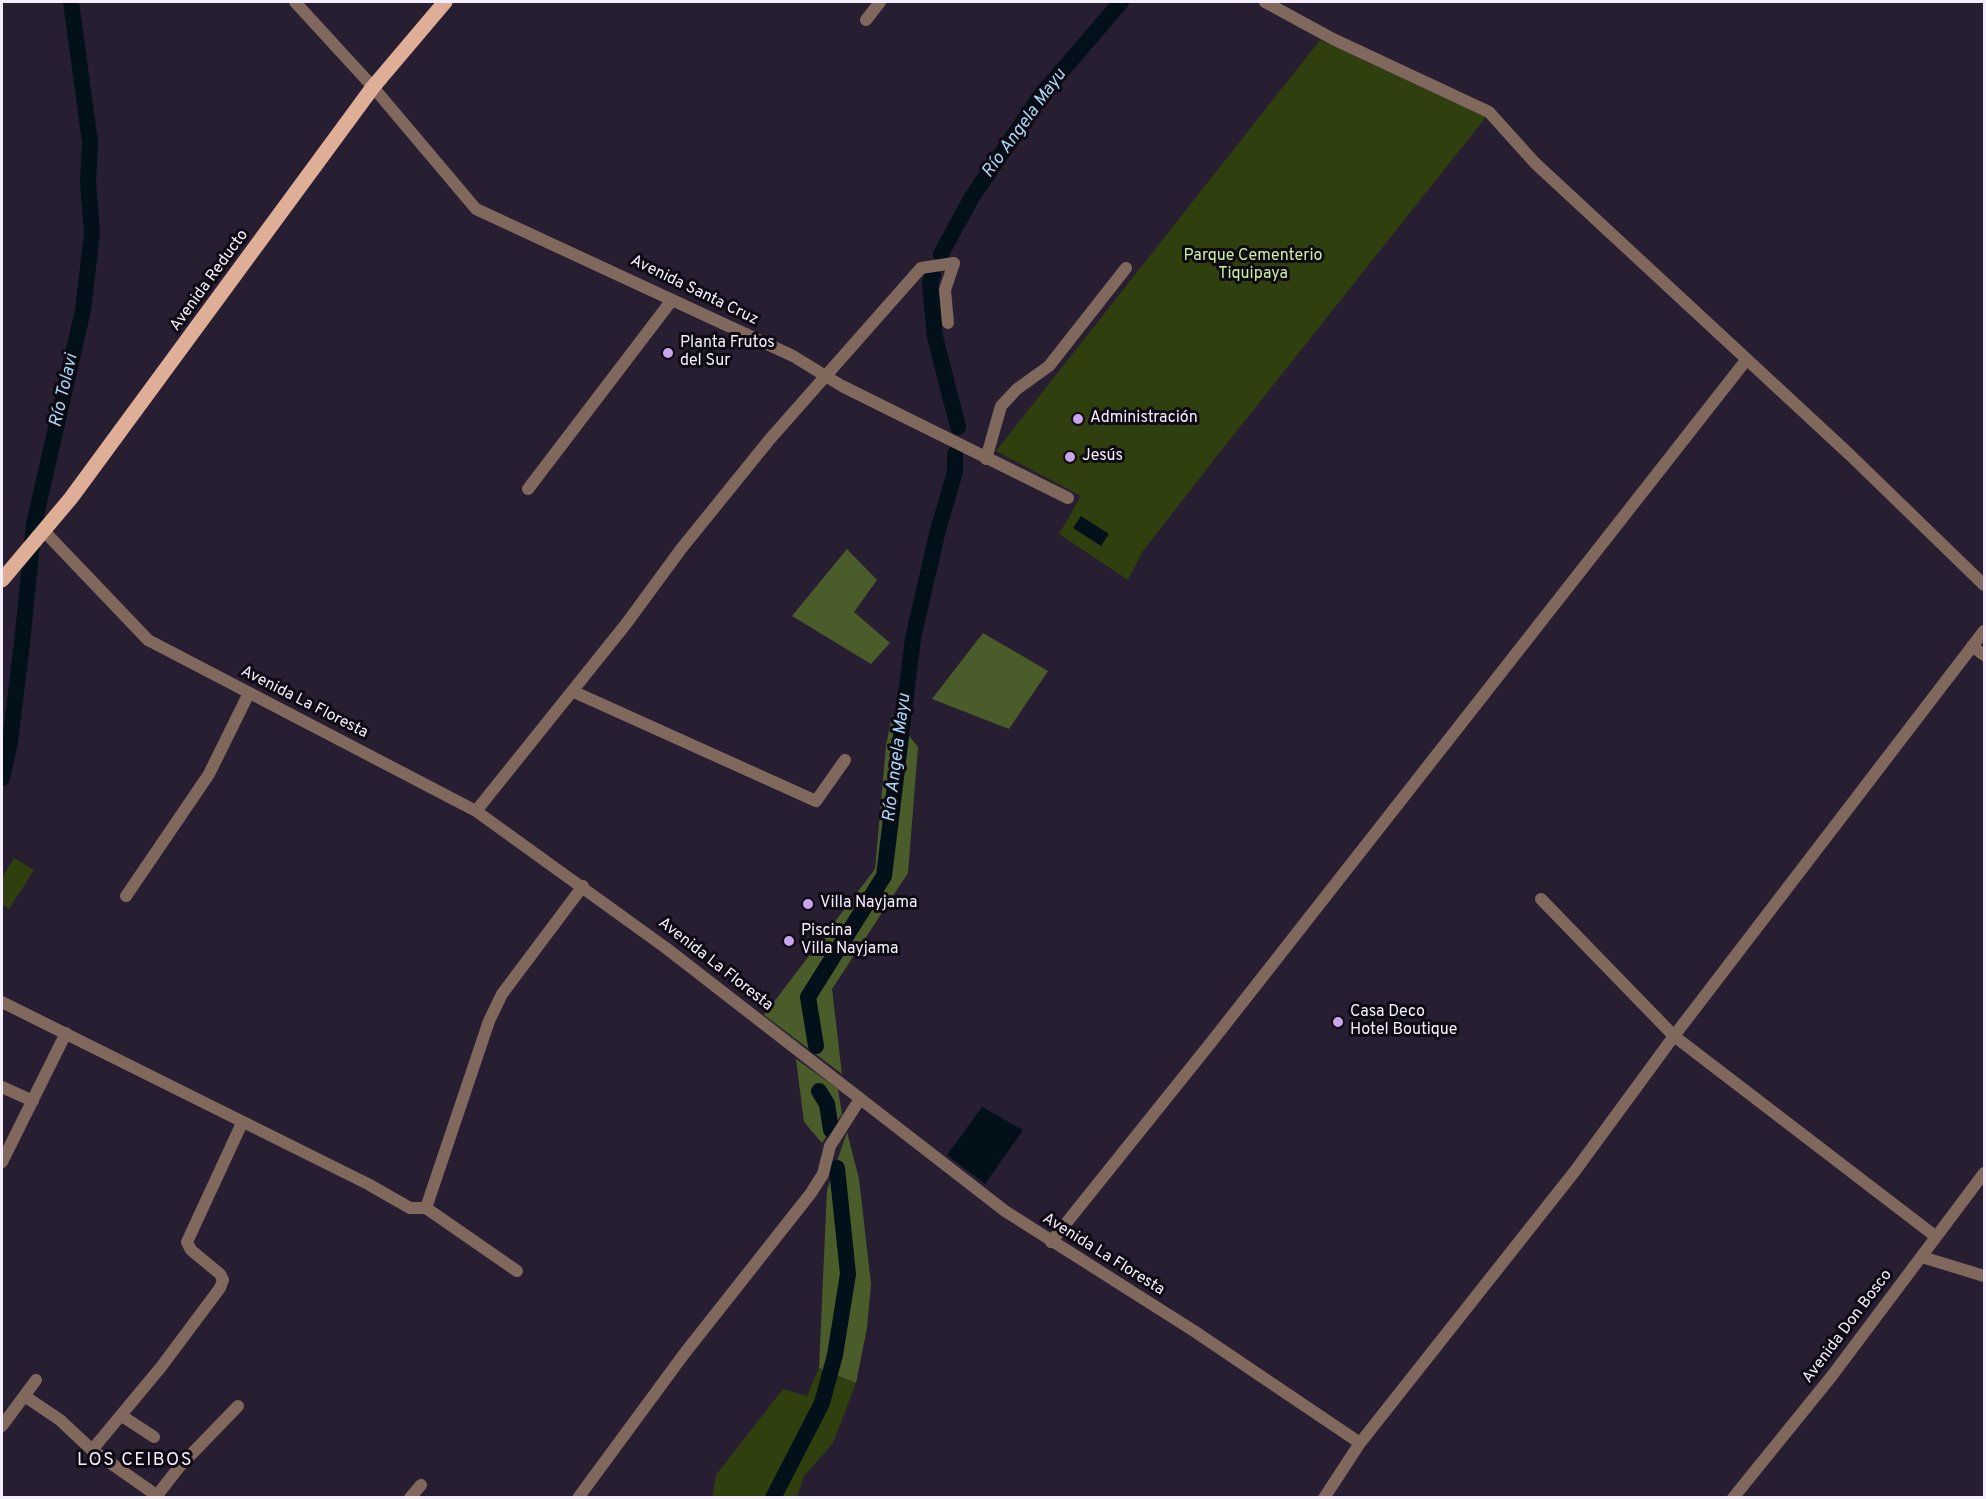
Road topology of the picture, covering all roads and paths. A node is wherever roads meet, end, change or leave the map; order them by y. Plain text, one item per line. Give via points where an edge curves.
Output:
1 (295, 2) edge
2 (445, 2) edge
3 (880, 2) edge
4 (1264, 2) edge
5 (866, 20) dead end
6 (373, 87) junction
7 (1126, 268) dead end
8 (672, 300) junction
9 (948, 323) dead end
10 (1747, 359) junction
11 (826, 375) junction
12 (986, 459) junction
13 (528, 489) dead end
14 (1068, 498) dead end
15 (41, 533) junction
16 (2, 580) edge
17 (1984, 585) edge
18 (1984, 631) edge
19 (1972, 646) junction
20 (1984, 655) edge
21 (572, 691) junction
22 (249, 693) junction
23 (845, 760) dead end
24 (476, 811) junction
25 (583, 886) junction
26 (126, 896) dead end
27 (1541, 899) dead end
28 (2, 1002) edge
29 (66, 1033) junction
30 (1674, 1036) junction
31 (2, 1086) edge
32 (860, 1099) junction
33 (33, 1101) junction
34 (242, 1123) junction
35 (2, 1162) edge
36 (1984, 1173) edge
37 (426, 1208) junction
38 (1935, 1236) junction
39 (1050, 1242) junction
40 (1922, 1257) junction
41 (517, 1271) dead end
42 (1984, 1276) edge
43 (36, 1380) dead end
44 (26, 1397) junction
45 (238, 1406) dead end
46 (122, 1416) junction
47 (2, 1426) edge
48 (154, 1437) dead end
49 (1360, 1443) junction
50 (92, 1450) junction
51 (421, 1485) dead end
52 (156, 1496) edge
53 (1328, 1496) edge
54 (410, 1497) edge
55 (578, 1497) edge
56 (1733, 1497) edge

1 - 6 street, Avenida Santa Cruz
2 - 6 main road, Avenida Reducto
3 - 5 street
4 - 10 street via 1489,112 1535,163
6 - 8 street, Avenida Santa Cruz via 476,209
6 - 15 main road, Avenida Reducto via 150,394
7 - 12 street via 1049,366 1001,406
8 - 11 street, Avenida Santa Cruz
8 - 13 street
9 - 11 street via 945,290 954,263 921,268
10 - 17 street
10 - 39 street
11 - 12 street, Avenida Santa Cruz
11 - 21 street via 681,549
12 - 14 street, Avenida Santa Cruz
15 - 16 main road, Avenida Reducto
15 - 22 street, Avenida La Floresta via 148,640
18 - 19 street
19 - 20 street
19 - 30 street
21 - 23 street via 816,801
21 - 24 street
22 - 24 street, Avenida La Floresta
22 - 26 street via 209,774
24 - 25 street, Avenida La Floresta
25 - 32 street, Avenida La Floresta
25 - 37 street via 502,994 489,1021
27 - 30 street
28 - 29 street
29 - 33 street
29 - 34 street
30 - 38 street
30 - 49 street via 1575,1171
31 - 33 street
32 - 39 street, Avenida La Floresta
32 - 55 street via 830,1146 823,1174 811,1193
33 - 35 street
34 - 37 street via 410,1208
34 - 46 street via 187,1242 220,1274 220,1288
36 - 38 street, Avenida Don Bosco
37 - 41 street
38 - 40 street, Avenida Don Bosco
39 - 49 street, Avenida La Floresta via 1194,1331
40 - 42 street
40 - 56 street, Avenida Don Bosco
43 - 44 street
44 - 47 street
44 - 50 street via 60,1420
45 - 52 street
46 - 48 street
46 - 50 street
49 - 53 street
50 - 52 street
51 - 54 street

